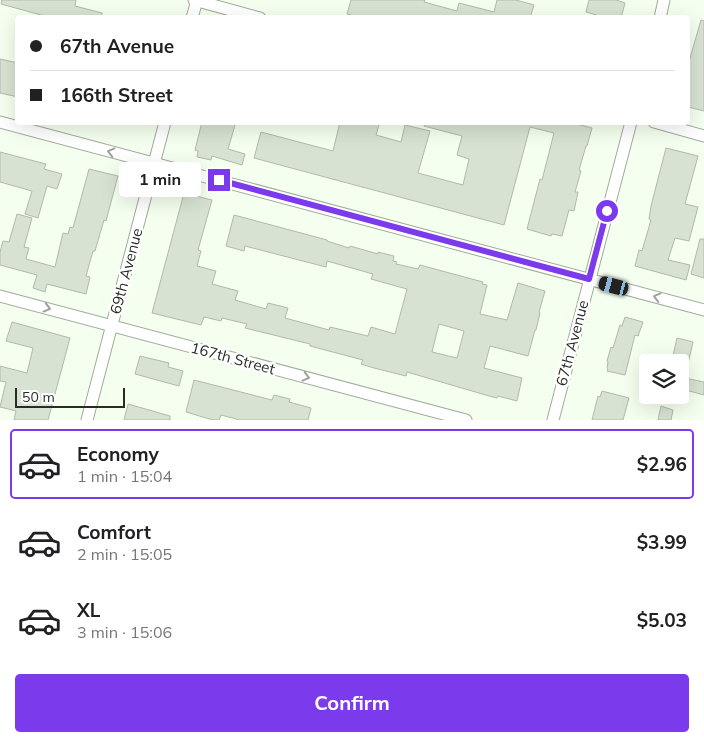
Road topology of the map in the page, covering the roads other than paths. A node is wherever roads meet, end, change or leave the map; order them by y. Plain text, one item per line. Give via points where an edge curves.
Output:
1 (196, 0) edge
2 (664, 0) edge
3 (193, 15) edge
4 (249, 15) edge
5 (661, 15) edge
6 (0, 122) edge
7 (164, 125) edge
8 (630, 125) edge
9 (665, 125) edge
10 (704, 136) edge
11 (155, 163) junction
12 (589, 279) junction
13 (0, 296) edge
14 (704, 310) edge
15 (111, 325) junction
16 (87, 420) edge
17 (466, 420) edge
18 (552, 420) edge

1 - 3 street
1 - 4 street
2 - 5 street
11 -> 6 street
7 - 11 street, 69th Avenue
8 - 12 street, 67th Avenue
9 - 10 street
11 - 12 street
11 - 15 street, 69th Avenue
14 -> 12 street
12 - 18 street, 67th Avenue
13 -> 15 street, 167th Street
15 - 16 street, 69th Avenue
15 -> 17 street, 167th Street

